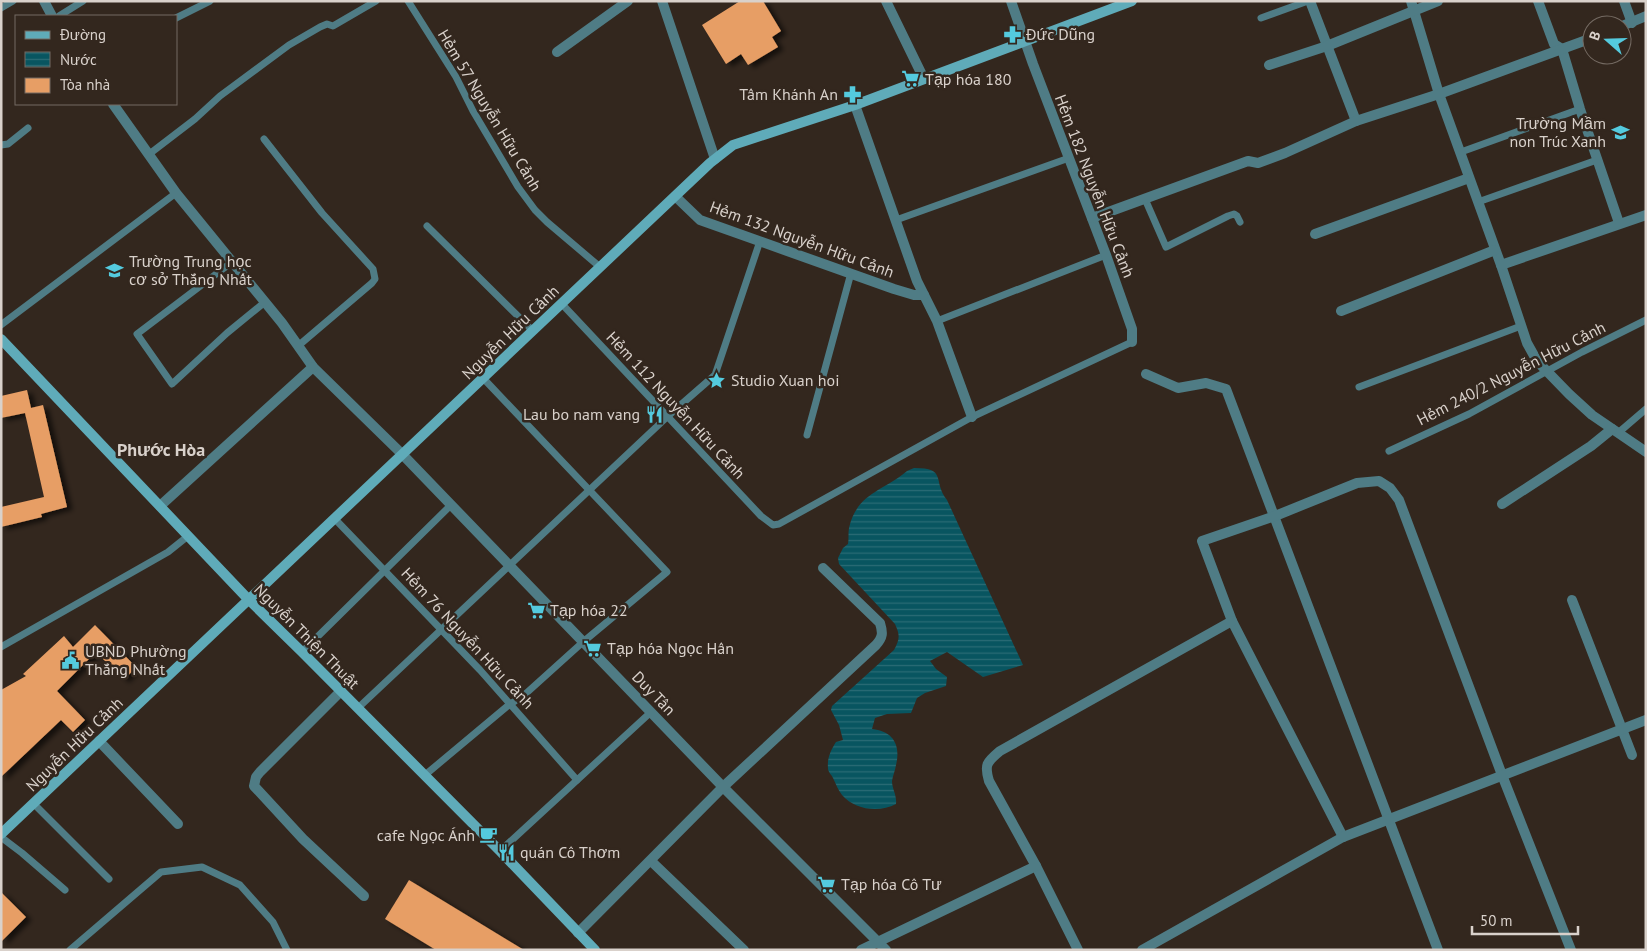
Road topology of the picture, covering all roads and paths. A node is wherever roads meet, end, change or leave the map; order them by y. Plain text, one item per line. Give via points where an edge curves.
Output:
1 (13, 1) edge
2 (44, 1) edge
3 (83, 1) edge
4 (210, 1) edge
5 (376, 1) edge
6 (408, 1) edge
7 (628, 1) edge
8 (662, 1) edge
9 (886, 1) edge
10 (1012, 1) edge
11 (1132, 1) edge
12 (1309, 1) edge
13 (1438, 1) edge
14 (1538, 1) edge
15 (1624, 1) edge
16 (1412, 6) edge
17 (1, 8) edge
18 (51, 15) edge
19 (61, 15) edge
20 (1626, 15) edge
21 (1646, 16) edge
22 (178, 17) edge
23 (1261, 18) dead end
24 (1632, 22) edge
25 (1026, 41) junction
26 (1582, 42) edge
27 (1327, 46) junction
28 (1562, 49) junction
29 (557, 52) dead end
30 (1269, 65) dead end
31 (924, 79) junction
32 (1439, 94) junction
33 (113, 105) edge
34 (855, 105) junction
35 (1580, 109) junction
36 (1356, 121) junction
37 (28, 128) dead end
38 (264, 139) dead end
39 (1, 145) edge
40 (1461, 152) junction
41 (148, 156) junction
42 (1069, 158) junction
43 (715, 159) junction
44 (1597, 160) junction
45 (1469, 178) junction
46 (176, 194) junction
47 (676, 197) junction
48 (1145, 199) junction
49 (1478, 202) junction
50 (1646, 215) edge
51 (1092, 218) junction
52 (896, 220) junction
53 (1240, 222) dead end
54 (1619, 223) junction
55 (427, 226) dead end
56 (1315, 234) dead end
57 (760, 241) junction
58 (1495, 250) junction
59 (1106, 255) junction
60 (232, 262) junction
61 (1501, 265) junction
62 (600, 266) junction
63 (851, 273) junction
64 (924, 295) junction
65 (265, 302) junction
66 (561, 303) junction
67 (1341, 311) dead end
68 (1646, 320) edge
69 (937, 321) junction
70 (1, 325) edge
71 (1521, 326) junction
72 (532, 330) junction
73 (1, 339) edge
74 (1132, 342) joint
75 (298, 346) junction
76 (313, 368) junction
77 (1546, 371) junction
78 (1146, 374) dead end
79 (483, 378) junction
80 (1359, 387) dead end
81 (1646, 409) edge
82 (668, 416) junction
83 (972, 417) junction
84 (1615, 431) junction
85 (807, 435) dead end
86 (1389, 451) dead end
87 (1646, 452) edge
88 (403, 455) junction
89 (589, 490) junction
90 (1502, 504) dead end
91 (451, 505) junction
92 (160, 506) junction
93 (1275, 516) junction
94 (334, 518) junction
95 (188, 536) junction
96 (509, 565) junction
97 (823, 568) dead end
98 (385, 571) junction
99 (248, 599) junction
100 (1572, 600) dead end
101 (1232, 622) junction
102 (442, 630) junction
103 (584, 642) junction
104 (1, 647) edge
105 (302, 652) junction
106 (341, 691) junction
107 (510, 704) junction
108 (358, 708) junction
109 (651, 712) junction
110 (1646, 720) edge
111 (1622, 729) junction
112 (99, 741) junction
113 (1632, 755) dead end
114 (425, 775) junction
115 (1502, 775) junction
116 (577, 780) junction
117 (724, 787) junction
118 (34, 804) junction
119 (1389, 819) junction
120 (178, 824) dead end
121 (1, 836) edge
122 (1343, 836) junction
123 (500, 851) junction
124 (651, 861) junction
125 (1036, 866) junction
126 (109, 879) dead end
127 (65, 890) dead end
128 (364, 896) dead end
129 (578, 933) junction
130 (877, 941) junction
131 (70, 950) edge
132 (287, 950) edge
133 (595, 950) edge
134 (744, 950) edge
135 (861, 950) edge
136 (886, 950) edge
137 (1078, 950) edge
138 (1142, 950) edge
139 (1438, 950) edge
140 (1571, 950) edge

1 - 17 lane
2 - 18 street
3 - 19 lane
4 - 22 lane
5 - 41 lane via 333,26 320,27 289,45 220,96
6 - 62 lane, Hẻm 57 Nguyễn Hữu Cảnh via 456,77 518,187 547,222
7 - 29 street
8 - 43 street
9 - 31 street
10 - 25 street, Hẻm 182 Nguyễn Hữu Cảnh
11 - 25 street, Nguyễn Hữu Cảnh
12 - 23 lane
12 - 27 street
13 - 16 street
14 - 28 street via 1554,44
15 - 20 street
16 - 27 street
16 - 32 street
21 - 24 street
25 - 31 street, Nguyễn Hữu Cảnh
25 - 42 street, Hẻm 182 Nguyễn Hữu Cảnh
26 - 28 street
27 - 30 street
27 - 36 street
28 - 32 street
28 - 35 street
31 - 34 street, Nguyễn Hữu Cảnh
32 - 36 street
32 - 40 street
33 - 41 street, Duy Tân
34 - 43 street, Nguyễn Hữu Cảnh via 733,145
34 - 52 street, Hẻm 132 Nguyễn Hữu Cảnh
35 - 40 lane
35 - 44 street
36 - 48 street via 1258,163 1248,161
37 - 39 lane via 8,144
38 - 75 lane via 322,213 373,269 375,279
40 - 45 street
41 - 46 street, Duy Tân
42 - 51 street, Hẻm 182 Nguyễn Hữu Cảnh
42 - 52 lane
43 - 47 street, Nguyễn Hữu Cảnh
44 - 49 lane
44 - 54 street
45 - 49 street
45 - 56 street
46 - 60 street, Duy Tân
46 - 70 lane
47 - 57 street, Hẻm 132 Nguyễn Hữu Cảnh via 700,220
47 - 62 street, Nguyễn Hữu Cảnh
48 - 51 street
48 - 53 lane via 1166,247 1234,214
49 - 58 street
50 - 54 street
51 - 59 street, Hẻm 182 Nguyễn Hữu Cảnh
52 - 64 street, Hẻm 132 Nguyễn Hữu Cảnh
54 - 61 street
55 - 72 lane
57 - 63 street, Hẻm 132 Nguyễn Hữu Cảnh
57 - 82 lane via 716,375
58 - 61 street
58 - 67 street
59 - 69 lane
59 - 74 street, Hẻm 182 Nguyễn Hữu Cảnh via 1132,329
60 - 65 street, Duy Tân
60 - 65 lane via 136,334 172,384 227,332
61 - 71 street
62 - 66 street, Nguyễn Hữu Cảnh
63 - 64 street, Hẻm 132 Nguyễn Hữu Cảnh via 914,295
63 - 85 lane
64 - 69 street, Hẻm 132 Nguyễn Hữu Cảnh
65 - 75 street, Duy Tân
66 - 72 street, Nguyễn Hữu Cảnh
66 - 82 lane, Hẻm 112 Nguyễn Hữu Cảnh
68 - 77 lane, Hẻm 240/2 Nguyễn Hữu Cảnh
69 - 83 street, Hẻm 132 Nguyễn Hữu Cảnh
71 - 77 street via 1530,348
71 - 80 lane
72 - 79 street, Nguyễn Hữu Cảnh
73 - 92 street, Nguyễn Thiện Thuật
74 - 83 lane
75 - 76 street, Duy Tân
76 - 88 street, Duy Tân
76 - 92 street
77 - 84 street via 1592,415
77 - 86 lane, Hẻm 240/2 Nguyễn Hữu Cảnh via 1469,414
78 - 93 street via 1178,388 1206,383 1226,389
79 - 88 street, Nguyễn Hữu Cảnh
79 - 89 lane
81 - 84 lane
82 - 83 lane, Hẻm 112 Nguyễn Hữu Cảnh via 773,525
82 - 89 lane
84 - 87 street
84 - 90 street
88 - 91 street, Duy Tân
88 - 94 street, Nguyễn Hữu Cảnh
89 - 96 lane
89 - 103 lane via 668,572
91 - 96 street, Duy Tân
91 - 98 lane
92 - 95 street, Nguyễn Thiện Thuật
93 - 101 street via 1202,541
93 - 115 street via 1357,483 1379,481 1390,488 1399,500
93 - 119 street
94 - 98 lane, Hẻm 76 Nguyễn Hữu Cảnh
94 - 99 street, Nguyễn Hữu Cảnh
95 - 99 street, Nguyễn Thiện Thuật
95 - 104 lane via 160,556
96 - 102 lane
96 - 103 street, Duy Tân
97 - 117 street via 880,623 881,639
98 - 102 lane, Hẻm 76 Nguyễn Hữu Cảnh
98 - 105 lane
99 - 105 street, Nguyễn Thiện Thuật
99 - 112 street, Nguyễn Hữu Cảnh
100 - 111 street
101 - 122 street
101 - 125 street via 1000,752 986,764 989,782
102 - 107 lane, Hẻm 76 Nguyễn Hữu Cảnh
102 - 108 lane
103 - 107 lane
103 - 109 street, Duy Tân
105 - 106 street, Nguyễn Thiện Thuật
106 - 108 street, Nguyễn Thiện Thuật
106 - 128 street via 260,772 254,786 303,839
107 - 114 lane
107 - 116 lane, Hẻm 76 Nguyễn Hữu Cảnh
108 - 114 street, Nguyễn Thiện Thuật
109 - 116 lane
109 - 117 street, Duy Tân
110 - 111 street
111 - 113 street
111 - 115 street
112 - 118 street, Nguyễn Hữu Cảnh
112 - 120 street
114 - 123 street, Nguyễn Thiện Thuật
115 - 119 street
115 - 140 street
116 - 123 lane
117 - 124 street
117 - 130 street, Duy Tân
118 - 121 street, Nguyễn Hữu Cảnh
118 - 126 lane
119 - 122 street
119 - 139 street
121 - 127 lane
122 - 138 street
123 - 129 street, Nguyễn Thiện Thuật
124 - 129 street
124 - 134 street
125 - 130 street
125 - 137 street
129 - 133 street, Nguyễn Thiện Thuật
130 - 135 street
130 - 136 street, Duy Tân
131 - 132 lane via 161,872 202,867 240,885 273,922

